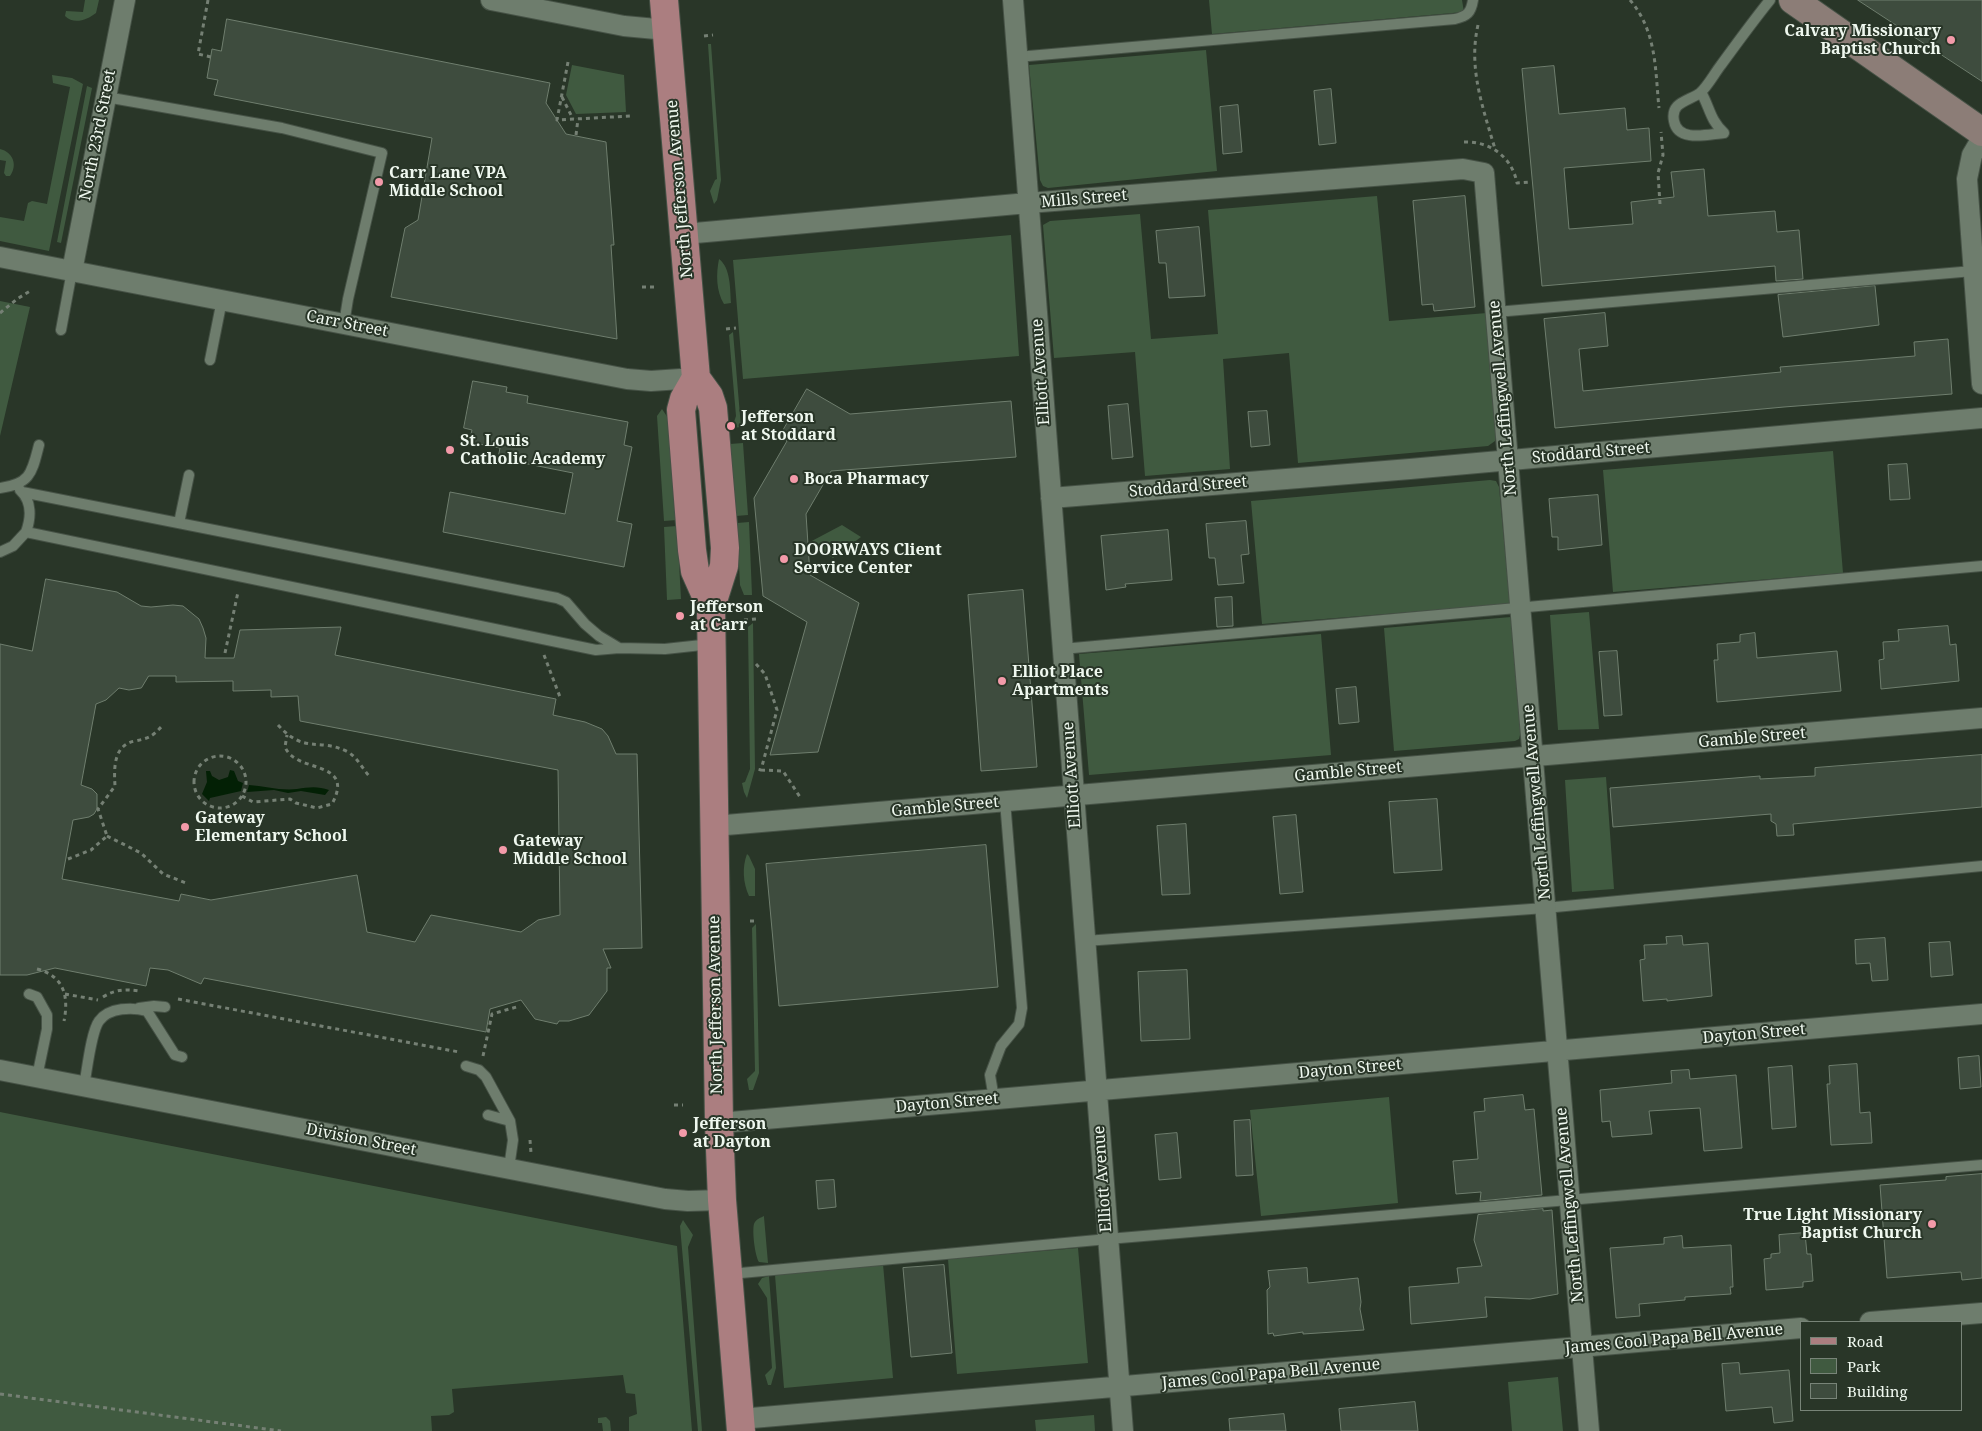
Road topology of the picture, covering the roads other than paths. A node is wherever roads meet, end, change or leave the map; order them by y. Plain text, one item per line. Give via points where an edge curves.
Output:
1 (125, 0) edge
2 (491, 0) edge
3 (664, 0) edge
4 (1012, 0) edge
5 (1473, 0) edge
6 (1770, 0) edge
7 (1793, 0) edge
8 (667, 30) junction
9 (1017, 57) junction
10 (1701, 92) junction
11 (106, 97) junction
12 (1982, 132) edge
13 (1982, 138) edge
14 (1484, 173) joint
15 (1028, 203) junction
16 (684, 234) junction
17 (0, 257) edge
18 (72, 271) junction
19 (1973, 271) junction
20 (222, 300) junction
21 (1496, 312) junction
22 (344, 324) junction
23 (61, 330) dead end
24 (210, 360) dead end
25 (696, 378) junction
26 (1982, 384) edge
27 (1982, 418) edge
28 (39, 445) dead end
29 (1508, 460) junction
30 (189, 475) dead end
31 (0, 488) edge
32 (19, 489) junction
33 (1051, 498) junction
34 (178, 523) junction
35 (26, 532) junction
36 (0, 552) edge
37 (1982, 566) edge
38 (1520, 608) junction
39 (712, 644) junction
40 (619, 648) junction
41 (1062, 649) junction
42 (1982, 718) edge
43 (1533, 756) junction
44 (1074, 796) junction
45 (1005, 801) junction
46 (714, 826) junction
47 (1982, 866) edge
48 (1546, 908) junction
49 (1085, 941) junction
50 (29, 994) dead end
51 (165, 1007) dead end
52 (137, 1009) junction
53 (1982, 1014) edge
54 (1557, 1051) junction
55 (182, 1057) dead end
56 (466, 1066) dead end
57 (0, 1070) edge
58 (37, 1077) junction
59 (84, 1086) junction
60 (1096, 1090) junction
61 (994, 1099) junction
62 (488, 1115) dead end
63 (510, 1121) junction
64 (718, 1123) junction
65 (1982, 1165) edge
66 (508, 1168) junction
67 (722, 1200) junction
68 (1570, 1200) junction
69 (1108, 1239) junction
70 (728, 1274) junction
71 (1982, 1313) edge
72 (1882, 1321) edge
73 (1800, 1328) edge
74 (1582, 1347) junction
75 (1119, 1386) junction
76 (741, 1425) edge
77 (1122, 1431) edge
78 (1589, 1431) edge

1 - 11 street, North 23rd Street
2 - 8 street via 624,26
3 - 8 main road, North Jefferson Avenue
4 - 9 street, Elliott Avenue
5 - 9 lane via 1466,16 1455,19
6 - 10 lane
7 - 12 main road
8 - 16 main road, North Jefferson Avenue
9 - 15 street, Elliott Avenue
10 - 10 lane via 1680,102 1674,112 1674,123 1689,136 1724,133 1712,121
11 - 18 street, North 23rd Street
11 - 22 lane via 282,128 382,153
13 - 19 street via 1972,155 1967,180
14 - 15 street, Mills Street via 1463,169
14 - 21 street, North Leffingwell Avenue
15 - 16 street, Mills Street
15 - 33 street, Elliott Avenue
16 - 25 main road, North Jefferson Avenue
17 - 18 street, Carr Street
18 - 20 street, Carr Street
18 - 23 lane
19 - 21 lane
19 - 26 street
20 - 22 street, Carr Street
20 - 24 lane
21 - 29 street, North Leffingwell Avenue
22 - 25 street, Carr Street via 627,379
25 - 39 main road, North Jefferson Avenue via 681,410 692,550 695,571 711,607
27 - 29 street, Stoddard Street
28 - 32 lane via 31,474
29 - 33 street, Stoddard Street
29 - 38 street, North Leffingwell Avenue
30 - 34 lane
31 - 32 lane
32 - 34 lane
32 - 35 lane via 30,508
33 - 41 street, Elliott Avenue
34 - 40 lane via 557,598 566,602 598,636
35 - 36 lane via 13,546
35 - 40 lane via 596,650
37 - 38 lane
38 - 41 lane
38 - 43 street, North Leffingwell Avenue
39 - 40 lane via 665,649
39 - 46 main road, North Jefferson Avenue
41 - 44 street, Elliott Avenue
42 - 43 street, Gamble Street
43 - 44 street, Gamble Street
43 - 48 street, North Leffingwell Avenue
44 - 45 street, Gamble Street
44 - 49 street, Elliott Avenue
45 - 46 street, Gamble Street
45 - 61 lane via 1022,1008 1019,1024 1001,1046 990,1074
46 - 64 main road, North Jefferson Avenue
47 - 48 lane
48 - 49 lane
48 - 54 street, North Leffingwell Avenue
49 - 60 street, Elliott Avenue
50 - 58 lane via 37,997 47,1015
51 - 52 lane
52 - 55 lane via 147,1012 175,1054
52 - 59 lane via 114,1011 100,1019 95,1028
53 - 54 street, Dayton Street
54 - 60 street, Dayton Street
54 - 68 street, North Leffingwell Avenue
56 - 63 lane via 486,1076
57 - 58 street, Division Street
58 - 59 street, Division Street
59 - 66 street, Division Street
60 - 61 street, Dayton Street
60 - 69 street, Elliott Avenue
61 - 64 street, Dayton Street
62 - 63 lane
63 - 66 lane via 513,1140
64 - 67 main road, North Jefferson Avenue
65 - 68 lane
66 - 67 street, Division Street via 665,1199
67 - 70 main road, North Jefferson Avenue
68 - 69 lane
68 - 74 street, North Leffingwell Avenue
69 - 70 lane
69 - 75 street, Elliott Avenue
70 - 76 main road, North Jefferson Avenue
71 - 72 street
73 - 74 street, James Cool Papa Bell Avenue
74 - 75 street, James Cool Papa Bell Avenue
74 - 78 street, North Leffingwell Avenue
75 - 76 street, James Cool Papa Bell Avenue
75 - 77 street, Elliott Avenue

